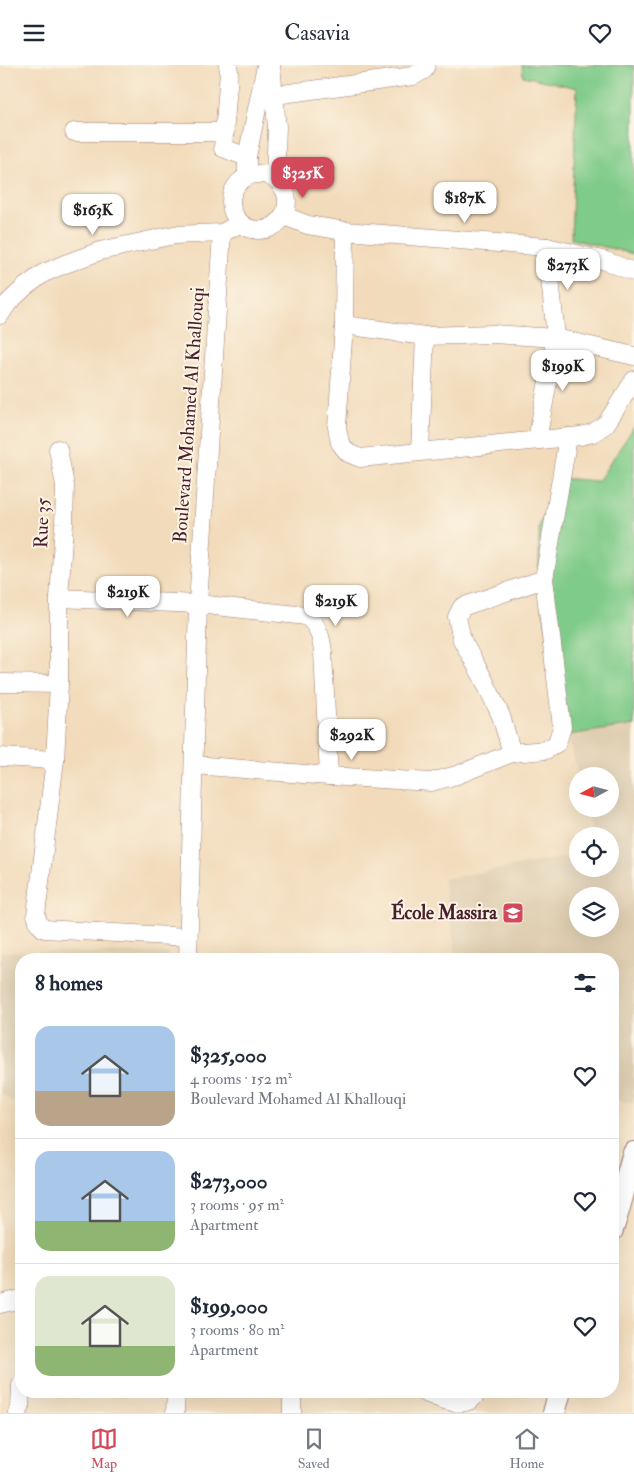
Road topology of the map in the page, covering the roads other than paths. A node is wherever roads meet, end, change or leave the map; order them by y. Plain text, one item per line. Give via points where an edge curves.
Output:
1 (228, 65) edge
2 (266, 65) edge
3 (271, 65) edge
4 (426, 65) edge
5 (275, 95) junction
6 (74, 132) dead end
7 (225, 132) junction
8 (247, 157) junction
9 (247, 176) junction
10 (275, 178) junction
11 (284, 216) junction
12 (241, 223) junction
13 (345, 231) junction
14 (222, 233) junction
15 (547, 247) junction
16 (634, 272) edge
17 (0, 315) edge
18 (344, 325) junction
19 (425, 336) junction
20 (556, 339) junction
21 (634, 356) edge
22 (634, 379) edge
23 (568, 437) junction
24 (537, 440) junction
25 (58, 449) dead end
26 (420, 451) junction
27 (544, 579) junction
28 (59, 599) junction
29 (198, 604) junction
30 (0, 683) edge
31 (59, 684) junction
32 (512, 753) junction
33 (0, 757) edge
34 (54, 760) junction
35 (194, 765) junction
36 (329, 776) junction
37 (188, 937) junction
38 (188, 953) edge
39 (634, 1153) edge
40 (620, 1176) edge
41 (628, 1207) edge
42 (619, 1219) edge
43 (15, 1300) edge
44 (0, 1304) edge
45 (20, 1398) edge
46 (176, 1398) edge
47 (292, 1398) edge
48 (439, 1398) edge
49 (475, 1398) edge
50 (558, 1398) edge
51 (18, 1413) edge
52 (175, 1413) edge
53 (292, 1413) edge
54 (554, 1413) edge

1 - 7 street
2 - 8 street
3 - 5 street
4 - 5 street via 424,70 413,76
5 - 10 street
6 - 7 street
7 - 8 street via 223,148
8 - 9 street
9 - 10 street via 261,173
9 - 12 street via 235,187 231,203
10 - 11 street via 284,188 288,202
11 - 12 street via 272,227 256,230
11 - 13 street via 308,225
12 - 14 street
13 - 15 street
13 - 18 street
14 - 17 street via 174,235 100,251 44,273 8,303
14 - 29 street, Boulevard Mohamed Al Khallouqi
15 - 16 street via 606,261
15 - 20 street
18 - 19 street
18 - 26 street via 338,427 340,443 348,453 360,458
19 - 20 street via 493,334
19 - 26 street
20 - 21 street
20 - 24 street
22 - 23 street via 606,424 593,433
23 - 24 street
23 - 27 street
24 - 26 street
25 - 28 street, Rue 35 via 65,486
27 - 32 street via 562,727 557,743 546,750
27 - 32 street via 462,607 457,617 462,640 501,716
28 - 29 street
28 - 31 street, Rue 35
29 - 35 street, Boulevard Mohamed Al Khallouqi
29 - 36 street via 306,616 313,621 321,634 323,652
30 - 31 street
31 - 34 street, Rue 35
32 - 36 street via 457,775 431,781
33 - 34 street
34 - 37 street, Rue 35 via 36,915 38,924 44,929
35 - 36 street
35 - 37 street, Boulevard Mohamed Al Khallouqi
37 - 38 street, Boulevard Mohamed Al Khallouqi
39 - 40 street
40 - 41 street
41 - 42 street
43 - 44 street
45 - 51 street
46 - 52 street
47 - 53 street
48 - 49 street via 457,1405 465,1405
50 - 54 street

